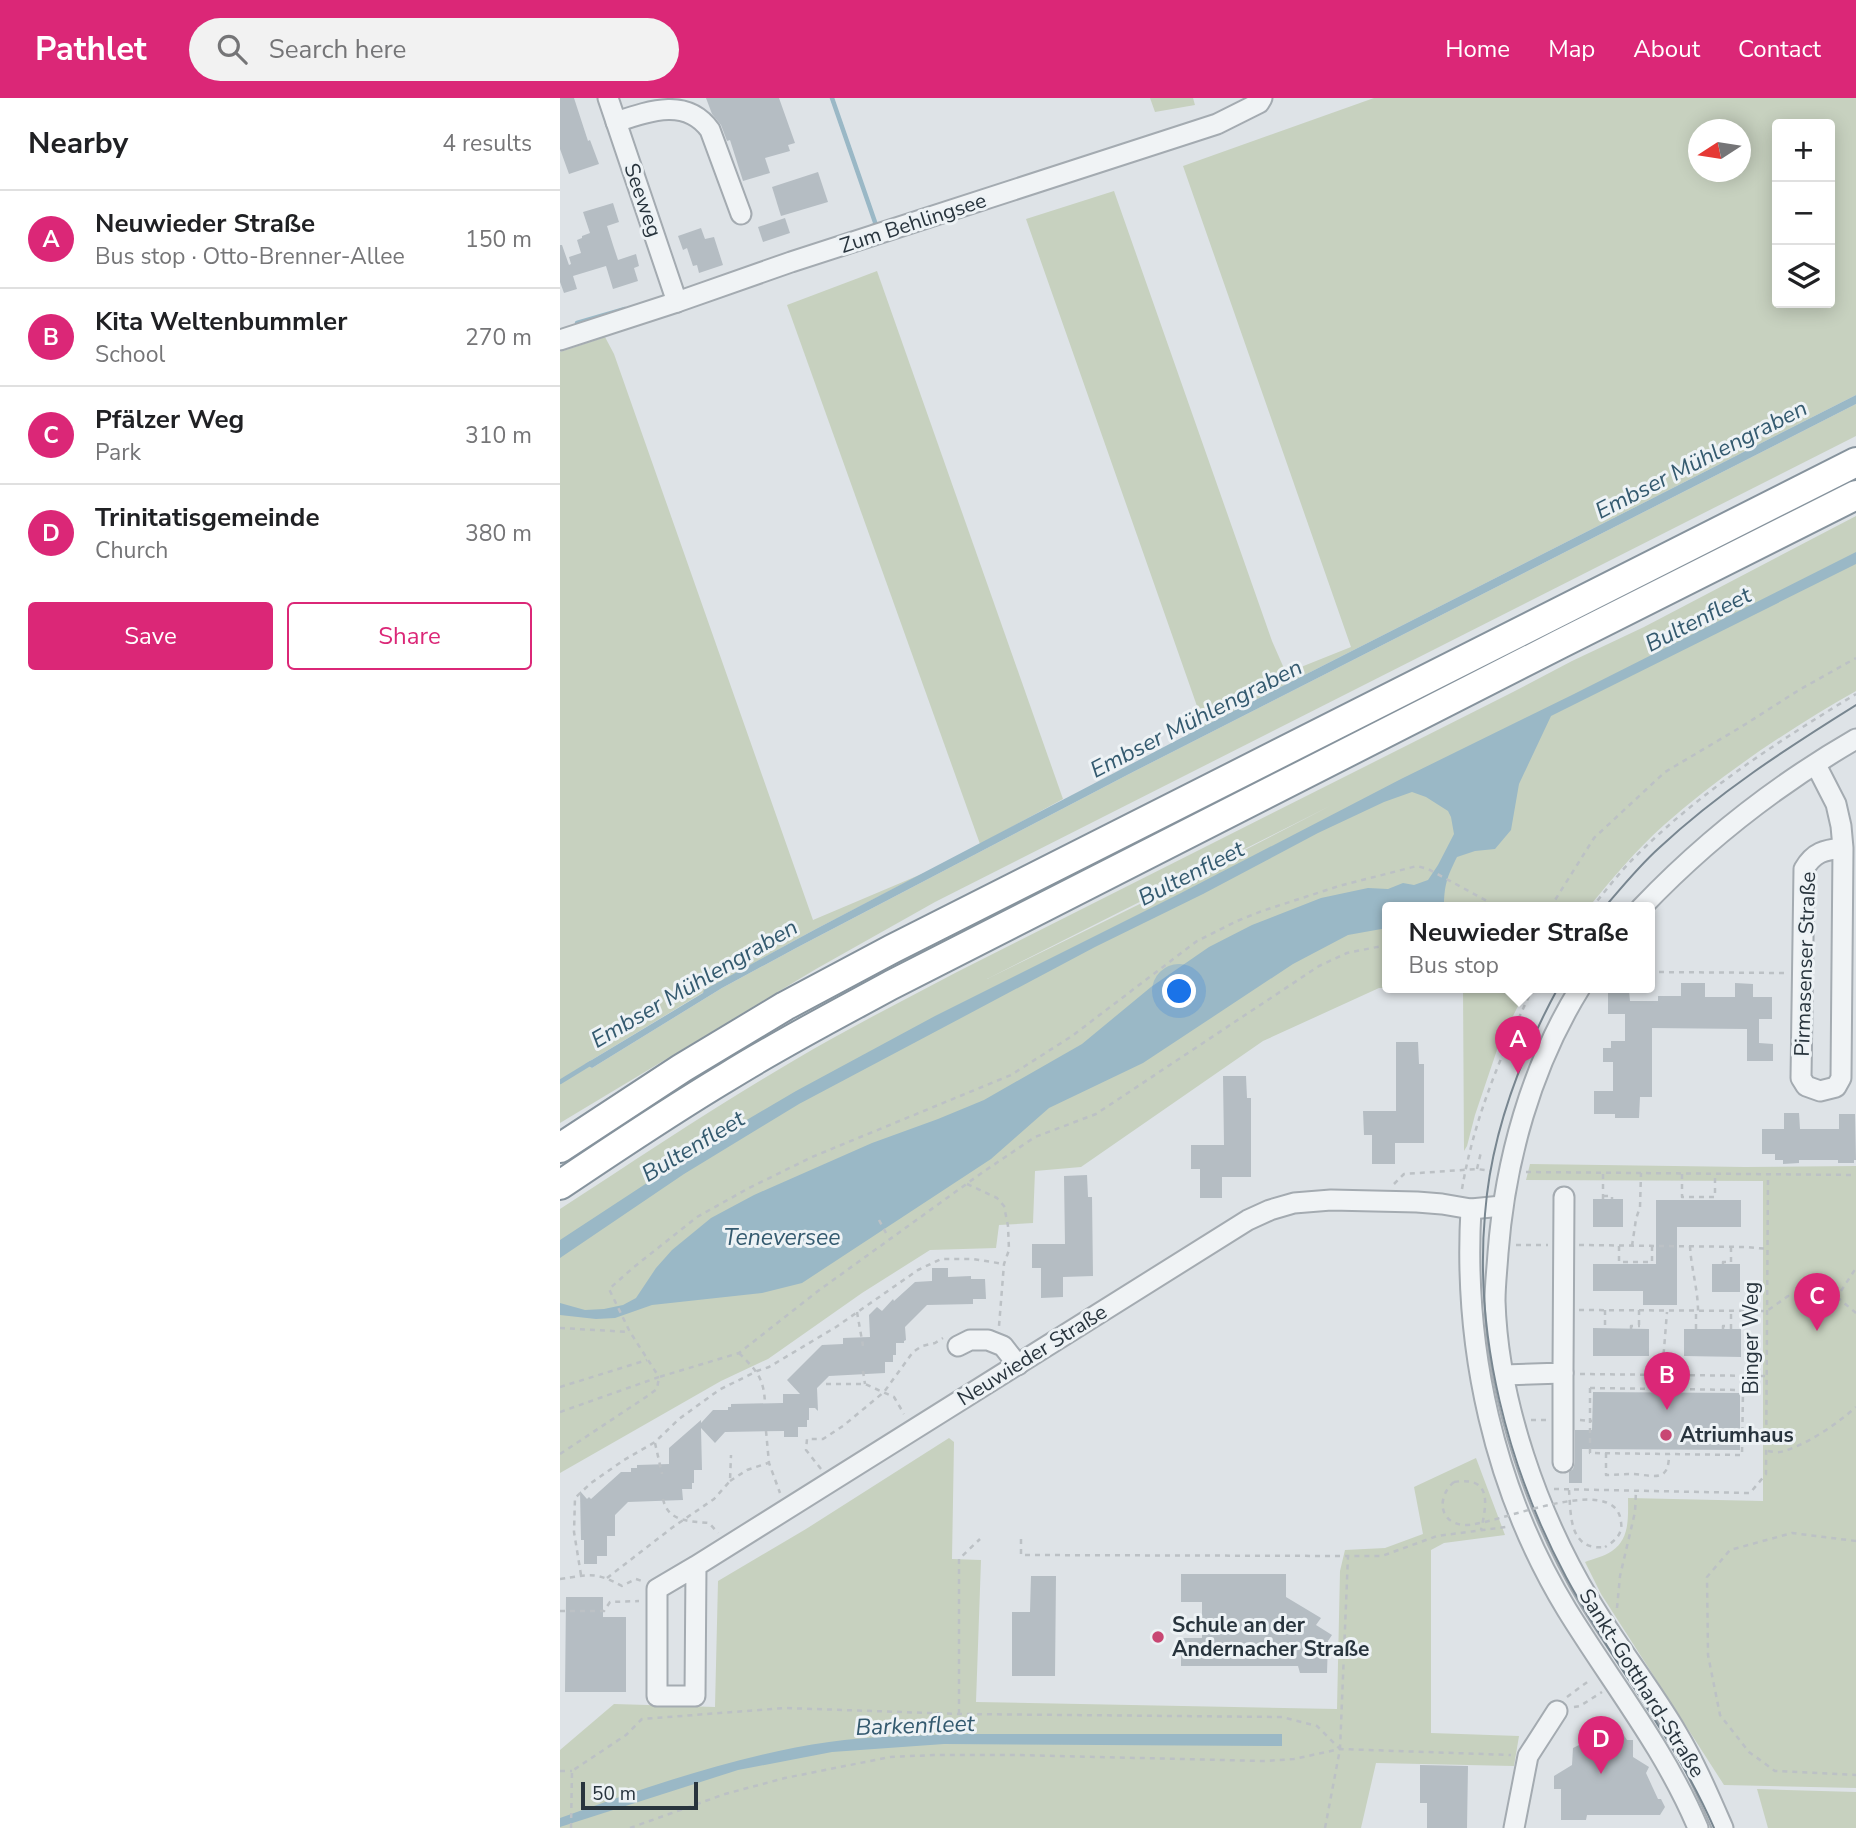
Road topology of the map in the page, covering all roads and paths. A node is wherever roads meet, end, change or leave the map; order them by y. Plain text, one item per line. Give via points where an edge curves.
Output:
1 (608, 98) edge
2 (1262, 98) edge
3 (617, 122) junction
4 (741, 214) dead end
5 (677, 302) junction
6 (560, 340) edge
7 (1856, 462) edge
8 (1856, 495) edge
9 (1856, 658) edge
10 (1856, 694) edge
11 (1856, 739) edge
12 (1816, 765) junction
13 (1843, 848) junction
14 (1488, 902) edge
15 (1554, 902) edge
16 (1596, 902) edge
17 (1647, 902) edge
18 (1382, 946) edge
19 (1655, 972) edge
20 (1803, 973) junction
21 (1531, 993) edge
22 (1577, 993) edge
23 (1502, 1054) junction
24 (1510, 1057) dead end
25 (560, 1148) edge
26 (1481, 1152) dead end
27 (1477, 1168) junction
28 (1465, 1170) junction
29 (1508, 1173) junction
30 (1603, 1173) junction
31 (1641, 1173) junction
32 (1682, 1174) junction
33 (1715, 1174) junction
34 (1769, 1174) junction
35 (1856, 1175) edge
36 (967, 1184) junction
37 (560, 1185) edge
38 (1564, 1197) dead end
39 (1612, 1199) dead end
40 (1376, 1200) junction
41 (1502, 1206) junction
42 (1471, 1209) junction
43 (879, 1220) dead end
44 (886, 1233) dead end
45 (1499, 1245) junction
46 (1564, 1245) junction
47 (1619, 1246) junction
48 (1632, 1246) junction
49 (1652, 1246) junction
50 (1690, 1246) junction
51 (1731, 1247) junction
52 (1768, 1250) junction
53 (1004, 1264) junction
54 (1723, 1264) dead end
55 (1856, 1268) edge
56 (1837, 1297) junction
57 (1563, 1310) junction
58 (1605, 1310) junction
59 (1667, 1310) junction
60 (1639, 1311) junction
61 (1697, 1311) junction
62 (1731, 1311) junction
63 (1767, 1311) junction
64 (857, 1312) junction
65 (1856, 1313) edge
66 (989, 1326) dead end
67 (560, 1328) edge
68 (1605, 1328) dead end
69 (1631, 1329) dead end
70 (1696, 1329) dead end
71 (1723, 1329) dead end
72 (630, 1332) junction
73 (1001, 1337) junction
74 (955, 1340) joint
75 (863, 1346) dead end
76 (739, 1353) junction
77 (647, 1360) junction
78 (1018, 1364) junction
79 (757, 1371) junction
80 (863, 1371) dead end
81 (1563, 1373) junction
82 (1504, 1375) junction
83 (1664, 1375) junction
84 (1767, 1376) junction
85 (659, 1377) junction
86 (826, 1384) dead end
87 (865, 1384) junction
88 (560, 1387) edge
89 (1666, 1391) junction
90 (884, 1392) junction
91 (765, 1404) dead end
92 (1856, 1407) edge
93 (560, 1412) edge
94 (914, 1430) junction
95 (766, 1431) dead end
96 (655, 1442) junction
97 (1766, 1451) junction
98 (1606, 1453) junction
99 (560, 1454) edge
100 (1669, 1454) junction
101 (731, 1455) dead end
102 (1563, 1462) dead end
103 (769, 1463) junction
104 (662, 1474) dead end
105 (730, 1481) junction
106 (830, 1483) junction
107 (1536, 1489) junction
108 (1569, 1490) junction
109 (1636, 1491) junction
110 (663, 1499) dead end
111 (788, 1509) junction
112 (682, 1521) junction
113 (1523, 1525) junction
114 (1481, 1530) junction
115 (980, 1539) dead end
116 (1021, 1539) dead end
117 (1856, 1541) edge
118 (729, 1546) junction
119 (1348, 1556) junction
120 (696, 1566) junction
121 (581, 1575) junction
122 (607, 1577) junction
123 (560, 1579) edge
124 (657, 1594) junction
125 (560, 1611) edge
126 (1611, 1632) junction
127 (1608, 1672) junction
128 (1557, 1711) junction
129 (959, 1714) junction
130 (1340, 1749) junction
131 (1528, 1756) junction
132 (572, 1771) junction
133 (560, 1772) edge
134 (1856, 1775) edge
135 (571, 1828) edge
136 (630, 1828) edge
137 (1325, 1828) edge
138 (1514, 1828) edge
139 (1698, 1828) edge
140 (1723, 1828) edge

1 - 3 street, Seeweg
2 - 5 street, Zum Behlingsee via 1217,124
3 - 4 street via 670,104 690,107 710,130
3 - 5 street, Seeweg
5 - 6 street, Zum Behlingsee
7 - 25 highway via 892,949 693,1061
8 - 37 highway via 891,985 728,1076
9 - 15 path via 1665,772 1594,838
10 - 16 path via 1725,780 1631,861
11 - 12 street
12 - 13 street, Pirmasenser Straße via 1836,804
12 - 17 street via 1705,846
13 - 20 street, Pirmasenser Straße via 1811,856 1804,869
13 - 20 street, Pirmasenser Straße via 1841,1078 1836,1087 1820,1091 1806,1086 1801,1078
14 - 72 path via 1417,866 1339,886 1237,921 1197,941 1072,1037 1011,1075 811,1157 697,1217 609,1289
18 - 36 path via 1347,953 1319,966 1096,1114 1035,1137
19 - 20 path
21 - 23 path
22 - 29 street, Sankt-Gotthard-Straße via 1529,1096
23 - 24 path
23 - 28 path
26 - 27 path
27 - 28 path
27 - 29 path
28 - 40 path via 1404,1174
29 - 30 path
29 - 41 street, Sankt-Gotthard-Straße
30 - 31 path
30 - 39 path via 1603,1198
31 - 32 path
31 - 48 path
32 - 33 path
32 - 33 path via 1682,1199 1715,1198
33 - 34 path
34 - 35 path
34 - 52 path, Binger Weg
36 - 53 path via 1004,1206 1009,1251
36 - 76 path
38 - 46 street
40 - 42 street, Neuwieder Straße
40 - 78 street, Neuwieder Straße via 1294,1203 1248,1220
41 - 42 street, Neuwieder Straße
41 - 45 street, Sankt-Gotthard-Straße
42 - 113 street, Sankt-Gotthard-Straße via 1471,1306 1477,1362 1492,1431
43 - 44 path
45 - 46 path
45 - 82 street, Sankt-Gotthard-Straße via 1495,1299
46 - 47 path
46 - 57 street
47 - 48 path
47 - 49 path via 1619,1263 1652,1262
48 - 49 path
49 - 50 path
50 - 51 path
50 - 61 path
51 - 52 path
51 - 54 path via 1731,1263
52 - 63 path, Binger Weg
53 - 64 path via 941,1259
53 - 73 path
55 - 56 path
56 - 63 path via 1788,1296
56 - 65 path
57 - 58 path
57 - 81 street
58 - 60 path
58 - 68 path
59 - 60 path
59 - 61 path
59 - 83 path
60 - 69 path via 1639,1327
61 - 62 path
61 - 70 path
62 - 63 path
62 - 71 path via 1731,1328
63 - 84 path, Binger Weg
64 - 75 path
64 - 79 path
66 - 73 path
67 - 72 path
72 - 77 path
73 - 74 street
73 - 78 street
74 - 90 path via 913,1352
76 - 79 path
76 - 85 path
77 - 85 path
77 - 88 path
78 - 94 street, Neuwieder Straße
79 - 91 path
79 - 96 path via 719,1390
80 - 87 path
81 - 82 street
81 - 83 path
81 - 102 street
82 - 107 street, Sankt-Gotthard-Straße
83 - 84 path
83 - 89 path
84 - 97 path, Binger Weg
85 - 93 path
85 - 99 path via 657,1388 646,1397
86 - 87 path
87 - 90 path
89 - 98 path via 1590,1388 1590,1453
89 - 100 path via 1743,1390 1742,1455
90 - 94 path via 894,1397
90 - 106 path via 823,1439 807,1439 806,1450
92 - 97 path via 1791,1448
94 - 106 street, Neuwieder Straße
95 - 103 path
96 - 104 path
96 - 121 path via 613,1467 575,1498 574,1532
97 - 109 path, Binger Weg via 1766,1474 1750,1493
98 - 100 path
98 - 100 path via 1606,1475 1654,1476 1666,1472
101 - 105 path
103 - 105 path
103 - 111 path
105 - 112 path via 715,1499
106 - 111 street, Neuwieder Straße
107 - 108 path, Binger Weg
107 - 126 street, Sankt-Gotthard-Straße via 1557,1539
108 - 109 path, Binger Weg
108 - 114 path, bridge via 1573,1529 1584,1544 1605,1547 1615,1541 1622,1522 1612,1504 1605,1501 1594,1500 1550,1504 1491,1521 1463,1525 1454,1522 1443,1508 1443,1497 1454,1482 1474,1482 1482,1487 1486,1497 1485,1513
109 - 126 path
110 - 112 path via 665,1507
111 - 118 street, Neuwieder Straße
112 - 118 path via 709,1523
112 - 122 path
113 - 114 path
113 - 127 street, Sankt-Gotthard-Straße via 1567,1610
114 - 119 path via 1437,1536 1382,1556
115 - 129 path via 959,1559
116 - 119 path via 1021,1555
117 - 134 path via 1792,1533 1730,1550 1707,1577 1708,1655 1720,1715 1749,1752 1775,1771
118 - 120 street, Neuwieder Straße
119 - 130 path
120 - 124 street, Neuwieder Straße
120 - 124 street via 695,1696 657,1696
121 - 122 path
121 - 123 path
122 - 124 path via 622,1586 636,1579
124 - 125 path via 610,1602 604,1611
126 - 140 street, Sankt-Gotthard-Straße via 1677,1733
127 - 128 path via 1567,1697
127 - 128 path via 1580,1706
127 - 139 street, Sankt-Gotthard-Straße via 1656,1745
128 - 131 street
129 - 130 path via 1282,1717 1317,1726
129 - 132 path via 785,1708 642,1719
130 - 131 path
130 - 136 path via 1265,1761 890,1757 725,1794
130 - 137 path
131 - 138 street
132 - 133 path
132 - 135 path

